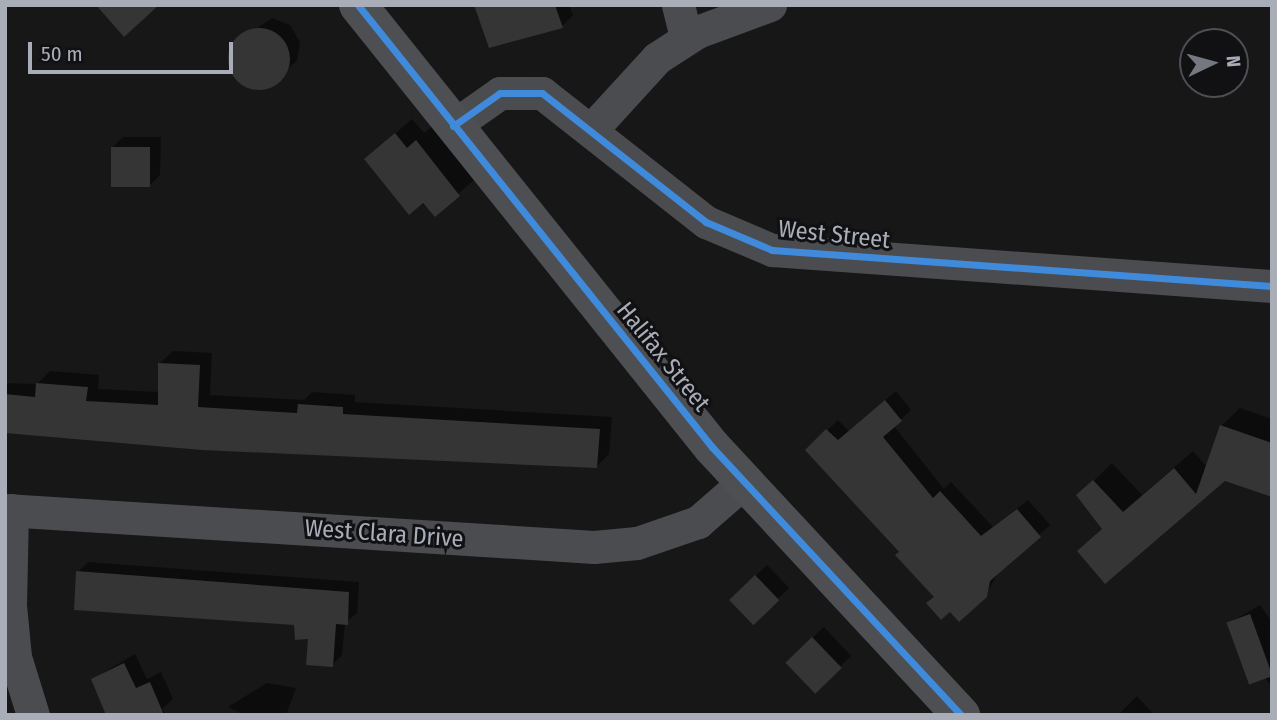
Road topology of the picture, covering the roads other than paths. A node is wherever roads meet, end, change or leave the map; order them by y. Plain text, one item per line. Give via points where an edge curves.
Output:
1 (358, 5) edge
2 (678, 5) edge
3 (770, 5) edge
4 (686, 38) junction
5 (453, 126) junction
6 (592, 129) junction
7 (1272, 286) edge
8 (744, 482) junction
9 (8, 510) edge
10 (33, 715) edge
11 (961, 715) edge

1 - 5 main road, Halifax Street
2 - 4 street
3 - 4 street
4 - 6 street via 628,85
5 - 6 street, West Street via 500,93 521,89 560,102
5 - 8 main road, Halifax Street
6 - 7 street, West Street via 706,222 772,250
8 - 9 street, West Clara Drive via 698,522 637,543 594,547
8 - 11 main road, Halifax Street
9 - 10 street via 15,657

